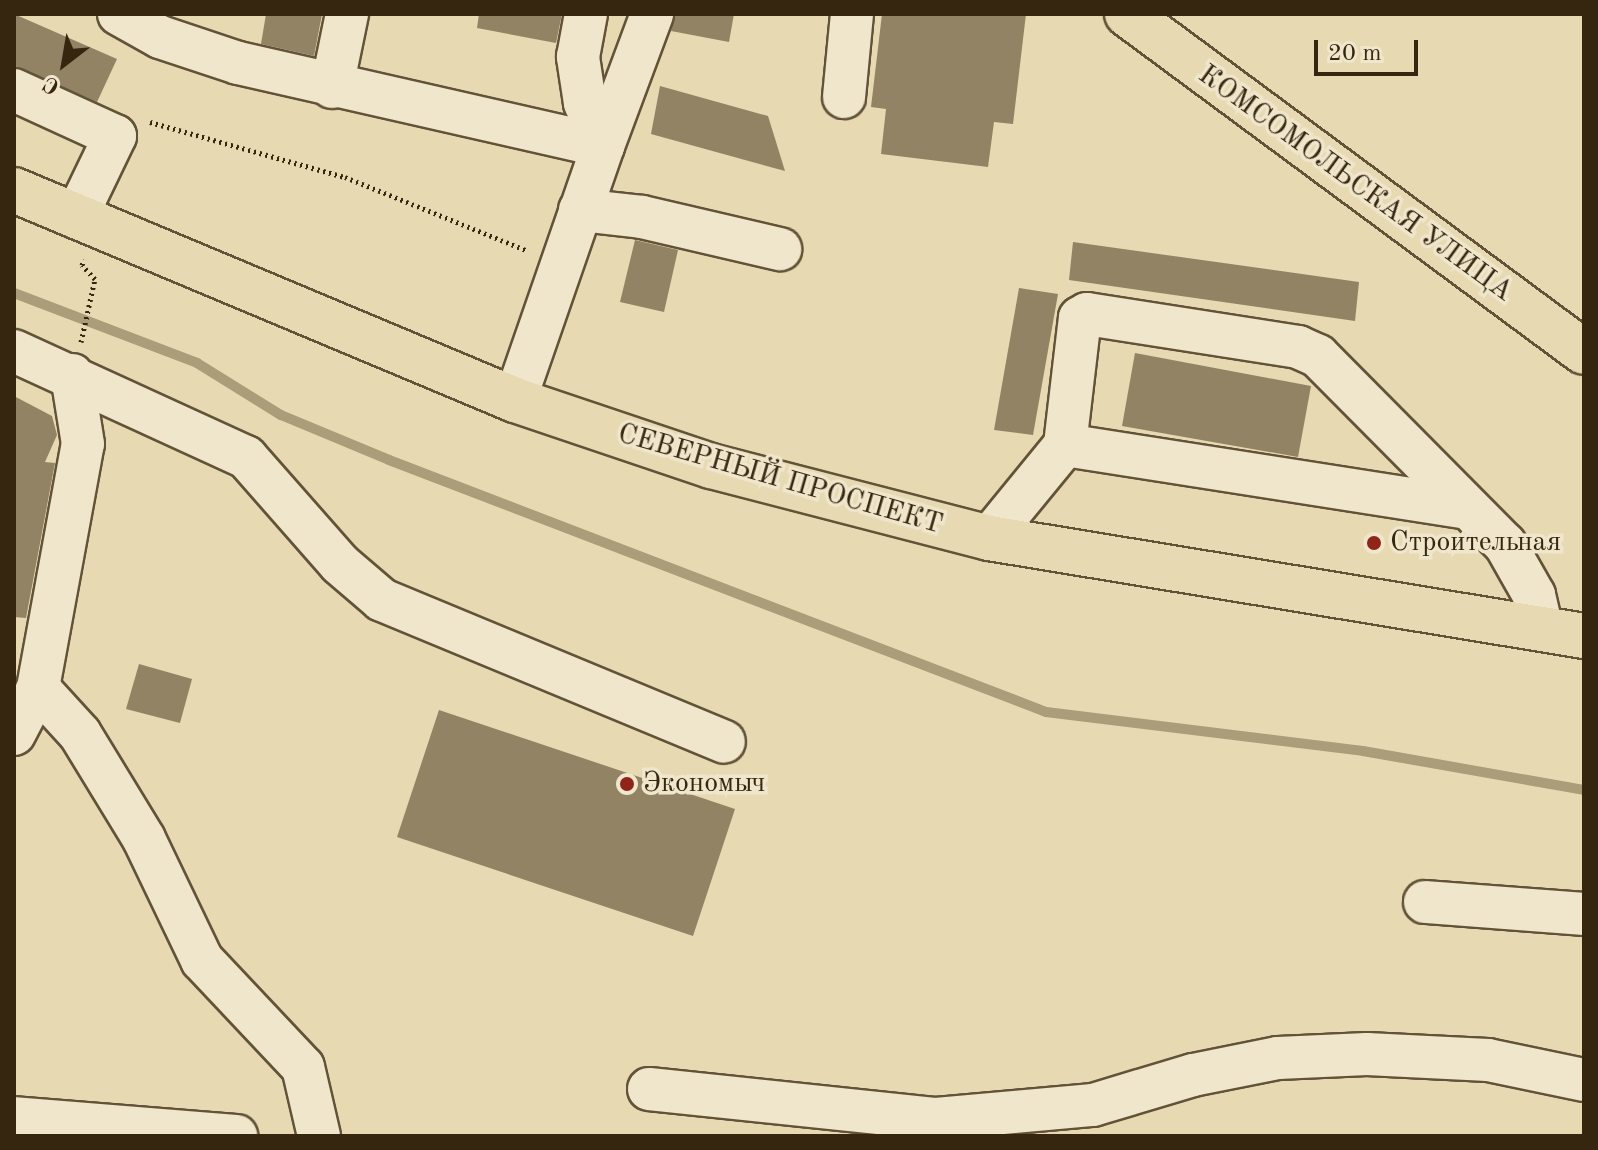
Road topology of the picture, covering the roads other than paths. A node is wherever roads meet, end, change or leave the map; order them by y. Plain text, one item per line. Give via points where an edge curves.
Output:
1 (119, 14) edge
2 (347, 14) edge
3 (586, 14) edge
4 (652, 14) edge
5 (852, 14) edge
6 (1127, 14) edge
7 (162, 25) edge
8 (332, 87) junction
9 (14, 90) edge
10 (844, 97) dead end
11 (603, 146) junction
12 (14, 190) edge
13 (580, 210) junction
14 (76, 217) junction
15 (780, 249) dead end
16 (14, 351) edge
17 (1584, 352) edge
18 (75, 364) junction
19 (515, 400) junction
20 (1065, 445) junction
21 (1463, 507) junction
22 (989, 538) junction
23 (1565, 629) edge
24 (38, 688) junction
25 (14, 734) edge
26 (724, 742) dead end
27 (1425, 902) dead end
28 (1584, 914) edge
29 (1584, 1080) edge
30 (649, 1089) dead end
31 (14, 1118) edge
32 (236, 1136) edge
33 (319, 1136) edge

1 - 7 street
2 - 8 street
3 - 11 street via 578,57 585,103
4 - 11 street
5 - 10 street
6 - 17 main road, КОМСОМОЛЬСКАЯ УЛИЦА
7 - 8 street
8 - 11 street
9 - 14 street via 115,136
11 - 13 street
12 - 14 main road, СЕВЕРНЫЙ ПРОСПЕКТ
13 - 15 street via 642,217
13 - 19 street
14 - 19 main road, СЕВЕРНЫЙ ПРОСПЕКТ
16 - 18 street
18 - 24 street via 83,444
18 - 26 street via 246,457 340,564 382,600
19 - 22 main road, СЕВЕРНЫЙ ПРОСПЕКТ via 711,466
20 - 21 street
20 - 21 street via 1080,318 1117,318 1298,347 1318,356
20 - 22 street
21 - 23 street via 1505,544 1534,595
22 - 23 main road, СЕВЕРНЫЙ ПРОСПЕКТ
24 - 25 street
24 - 33 street via 80,734 144,839 202,960 303,1067
27 - 28 street
29 - 30 street via 1488,1060 1367,1054 1278,1058 1193,1075 1093,1105 936,1119
31 - 32 street

